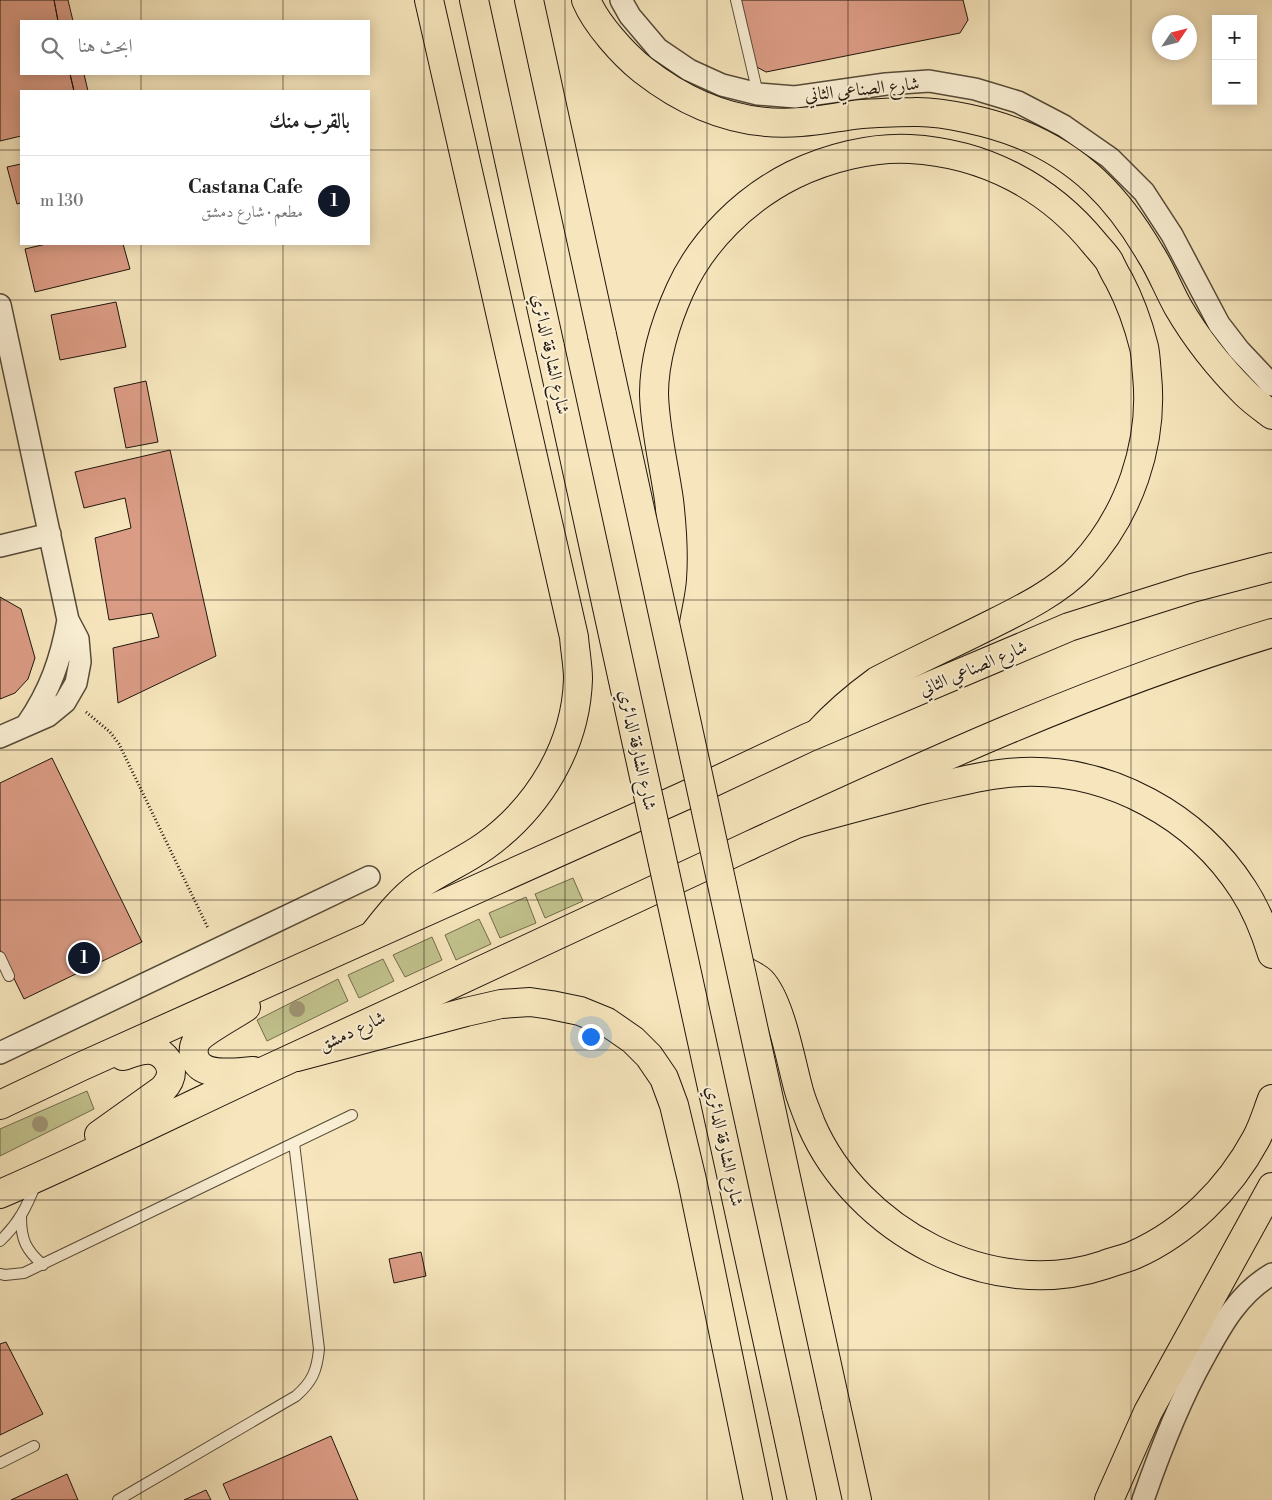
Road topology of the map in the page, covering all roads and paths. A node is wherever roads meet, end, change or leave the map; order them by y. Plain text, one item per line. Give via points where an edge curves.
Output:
1 (429, 0) edge
2 (474, 0) edge
3 (529, 0) edge
4 (586, 0) edge
5 (621, 0) edge
6 (736, 0) edge
7 (758, 94) junction
8 (0, 304) edge
9 (1272, 385) edge
10 (1272, 415) edge
11 (50, 534) junction
12 (0, 546) edge
13 (1272, 567) edge
14 (68, 620) junction
15 (665, 621) junction
16 (1272, 633) edge
17 (65, 702) junction
18 (27, 724) junction
19 (818, 733) junction
20 (0, 737) edge
21 (798, 823) junction
22 (369, 876) dead end
23 (373, 935) junction
24 (218, 949) junction
25 (330, 954) junction
26 (1272, 954) edge
27 (0, 957) edge
28 (741, 969) junction
29 (9, 976) dead end
30 (0, 1053) edge
31 (297, 1057) junction
32 (80, 1067) junction
33 (266, 1071) junction
34 (1272, 1099) edge
35 (0, 1105) edge
36 (352, 1115) dead end
37 (294, 1143) junction
38 (38, 1177) junction
39 (1272, 1187) edge
40 (0, 1194) edge
41 (21, 1217) junction
42 (0, 1241) edge
43 (42, 1265) junction
44 (0, 1274) edge
45 (1272, 1274) edge
46 (34, 1446) dead end
47 (0, 1463) edge
48 (118, 1500) edge
49 (758, 1500) edge
50 (802, 1500) edge
51 (857, 1500) edge
52 (1109, 1500) edge
53 (1143, 1500) edge

1 - 23 main road via 572,627 578,678 573,719 560,758 539,793 514,822 484,846 409,894
2 - 50 main road, شارع الشارقة الدائري, bridge
3 - 15 main road, bridge
4 - 10 main road via 609,36 633,62 691,102 724,115 749,121 800,123 862,114 916,112 986,124 1020,134 1053,150 1084,171 1109,195 1149,251 1197,336 1246,394
5 - 7 street, شارع الصناعي الثاني via 658,49 688,70 722,86
6 - 7 lane
7 - 9 street, شارع الصناعي الثاني via 795,97 929,81 975,89 1018,102 1064,126 1110,158 1144,192 1172,235 1219,324
8 - 11 street
11 - 12 street
11 - 14 street
13 - 19 main road, شارع الصناعي الثاني via 1192,588 1069,627
14 - 17 street via 78,640 80,662 76,683
14 - 18 street via 58,664 40,706
15 - 19 main road via 672,581 673,541 656,420 657,362 680,289 704,249 736,214 774,185 816,164 862,152 909,149 956,155 1001,170 1043,193 1079,224 1108,261 1130,303 1144,348 1149,396 1145,443 1132,488 1118,517 1079,569 1024,607 878,681 836,713
15 - 28 main road, bridge
16 - 21 main road via 1152,672 1094,695
17 - 18 street via 48,716
17 - 24 path via 93,717 119,744
18 - 20 street
19 - 23 main road, شارع الصناعي الثاني
21 - 26 main road via 980,777 1023,772 1066,774 1108,784 1148,801 1184,824 1217,854 1243,889 1264,927
21 - 31 main road, شارع دمشق
22 - 24 street
23 - 25 main road
24 - 30 street
25 - 32 main road
25 - 33 main road via 203,1035 194,1049 194,1058 206,1071
27 - 29 lane
28 - 34 main road via 760,981 769,995 812,1125 846,1181 869,1205 916,1240 953,1258 985,1268 1017,1274 1050,1275 1093,1269 1134,1255 1172,1234 1205,1207 1234,1174 1257,1138
28 - 51 main road, bridge
31 - 33 main road, شارع دمشق
31 - 49 main road via 475,1010 530,1002 580,1011 607,1022 633,1040 664,1078 674,1105
32 - 35 main road
32 - 38 main road via 153,1050 162,1054 171,1072 169,1082 162,1090
33 - 38 main road, شارع دمشق
36 - 37 lane
37 - 43 lane
37 - 48 lane via 318,1349 314,1376 296,1396
38 - 40 main road, شارع دمشق
38 - 41 lane
39 - 52 main road via 1148,1412
41 - 42 lane
41 - 43 lane via 25,1244
43 - 44 lane via 24,1273
45 - 53 street via 1248,1292 1229,1313 1215,1336 1185,1391
46 - 47 lane

